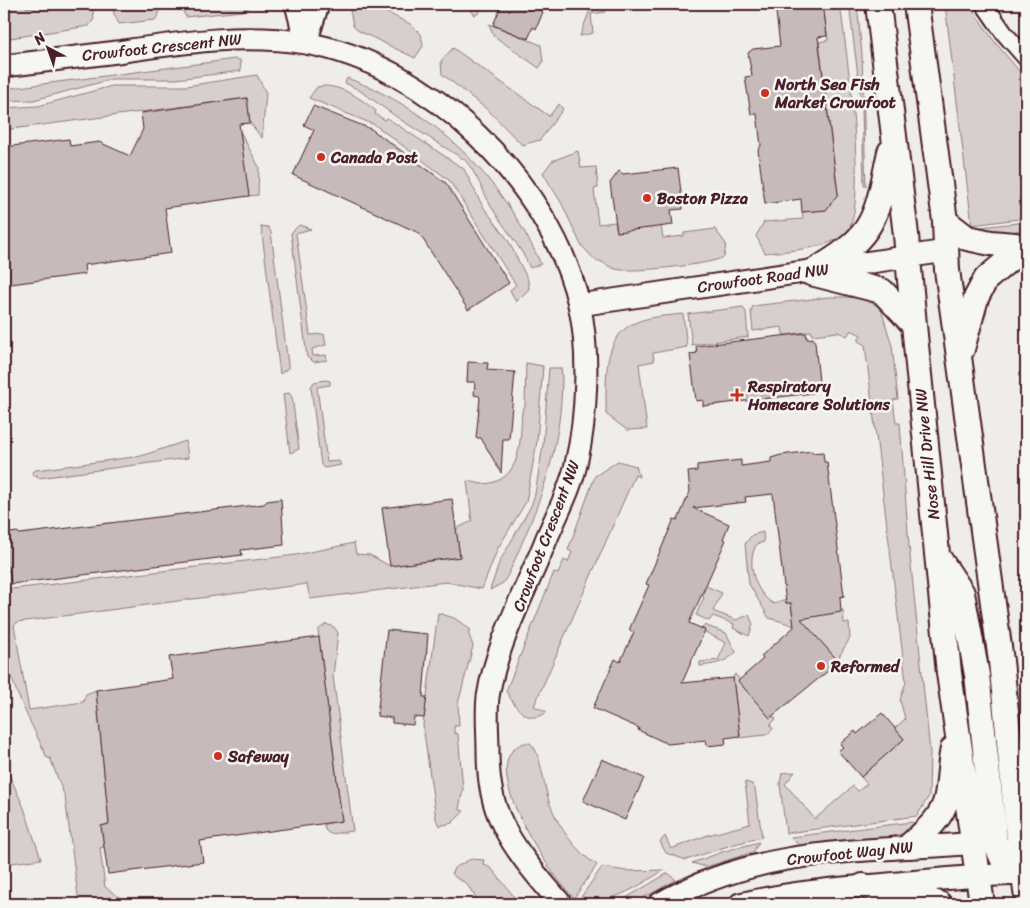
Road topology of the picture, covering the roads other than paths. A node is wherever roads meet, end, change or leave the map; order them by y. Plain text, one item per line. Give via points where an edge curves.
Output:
1 (296, 4) edge
2 (318, 4) edge
3 (878, 4) edge
4 (916, 4) edge
5 (984, 4) edge
6 (306, 43) junction
7 (1026, 58) edge
8 (4, 66) edge
9 (893, 136) junction
10 (945, 221) junction
11 (1026, 246) edge
12 (946, 251) junction
13 (909, 257) junction
14 (811, 273) junction
15 (579, 305) junction
16 (914, 325) junction
17 (959, 361) junction
18 (937, 556) junction
19 (956, 736) junction
20 (1021, 794) edge
21 (1023, 841) edge
22 (984, 843) junction
23 (909, 846) junction
24 (978, 876) junction
25 (1026, 880) edge
26 (863, 886) junction
27 (561, 904) edge
28 (659, 904) edge
29 (740, 904) edge
30 (939, 904) edge
31 (982, 904) edge

1 - 6 street
2 - 6 street
3 - 9 main road, Nose Hill Drive NW
4 - 10 main road
5 - 7 street
6 - 8 street, Crowfoot Crescent NW via 250,38
6 - 15 street, Crowfoot Crescent NW via 381,69 413,85 460,118 511,172 540,211 570,276
9 - 13 main road, Nose Hill Drive NW
9 - 14 main road via 879,205 871,223 862,238 842,255
10 - 11 main road via 967,238
10 - 12 main road
11 - 17 main road via 986,279 976,298
12 - 13 street, Crowfoot Road NW
12 - 17 main road
13 - 14 street, Crowfoot Road NW
13 - 16 main road, Nose Hill Drive NW
14 - 15 street, Crowfoot Road NW
14 - 16 main road via 882,291
15 - 27 street, Crowfoot Crescent NW via 584,353 584,402 576,468 502,646 488,697 488,764 496,808 502,823 536,875
16 - 18 main road, Nose Hill Drive NW
17 - 20 main road
18 - 19 main road, Nose Hill Drive NW
18 - 22 main road via 962,593 977,675
19 - 22 main road, Nose Hill Drive NW
19 - 23 main road via 948,770 946,801 936,820
20 - 21 main road
21 - 22 street, Crowfoot Way NW
21 - 25 main road
22 - 23 street, Crowfoot Way NW
22 - 24 main road, Nose Hill Drive NW
22 - 25 main road
23 - 28 street, Crowfoot Way NW via 843,850 779,860 711,878
24 - 25 street
24 - 26 street
24 - 31 main road, Nose Hill Drive NW
26 - 29 street via 772,896
26 - 30 main road

